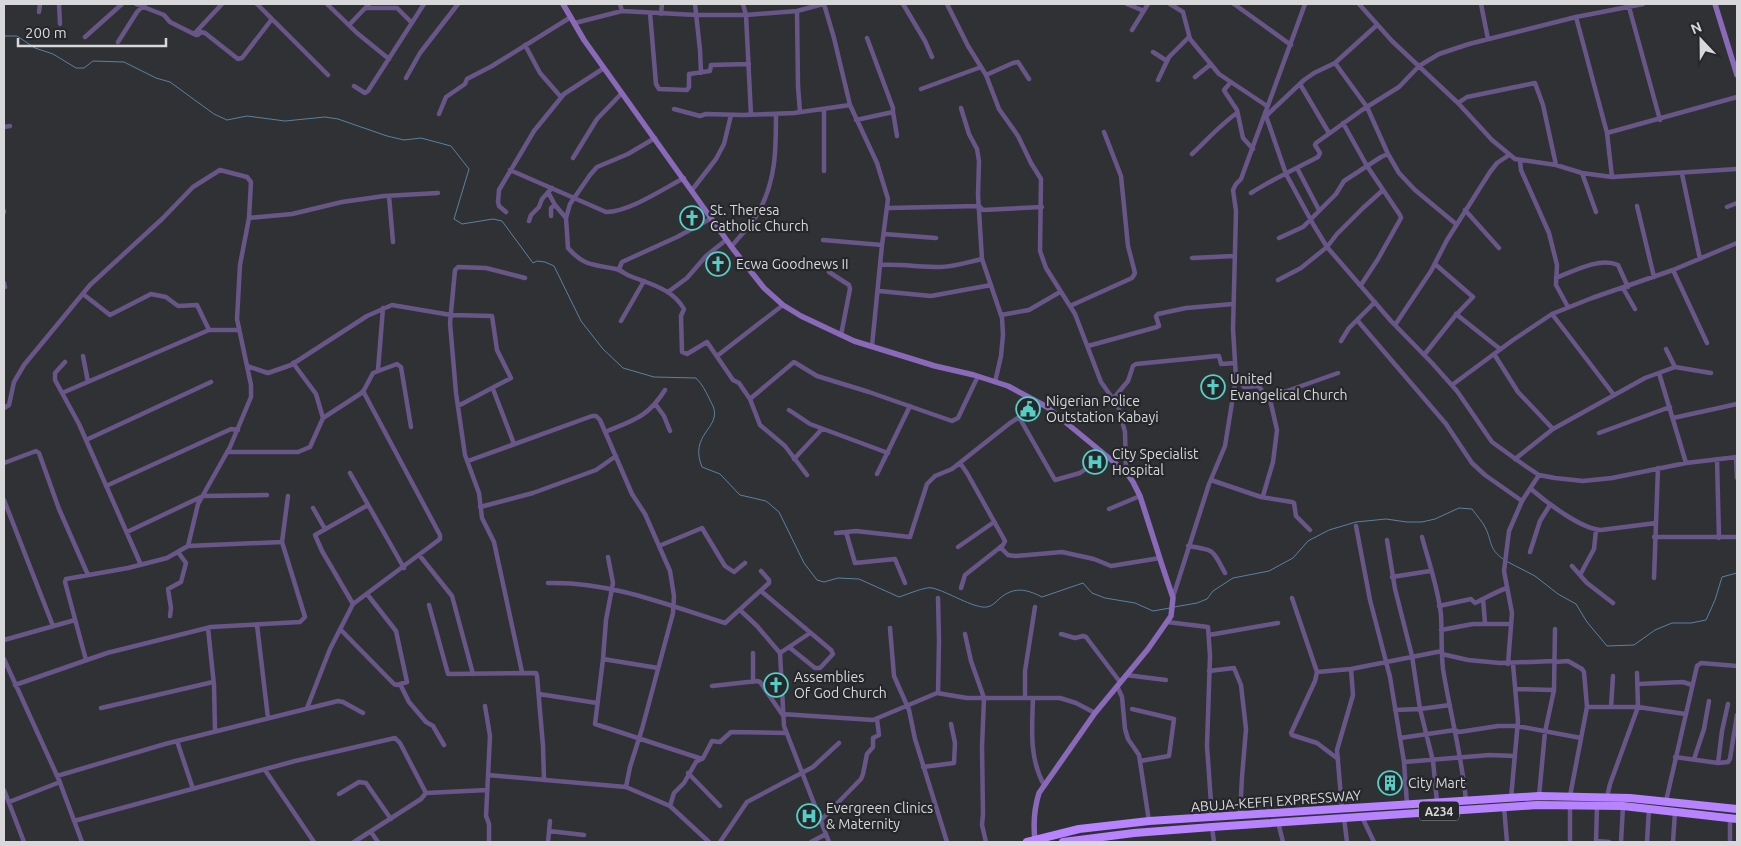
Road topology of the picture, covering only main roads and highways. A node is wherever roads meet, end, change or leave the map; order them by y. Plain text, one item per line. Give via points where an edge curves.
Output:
1 (1737, 809) edge
2 (1734, 819) edge
3 (1031, 841) edge
4 (1063, 842) edge

1 - 3 highway, ABUJA-KEFFI EXPRESSWAY / A234 via 1607,797 1539,796 1149,822 1080,829
2 - 4 highway, ABUJA-KEFFI EXPRESSWAY / A234 via 1623,806 1504,807 1111,835

